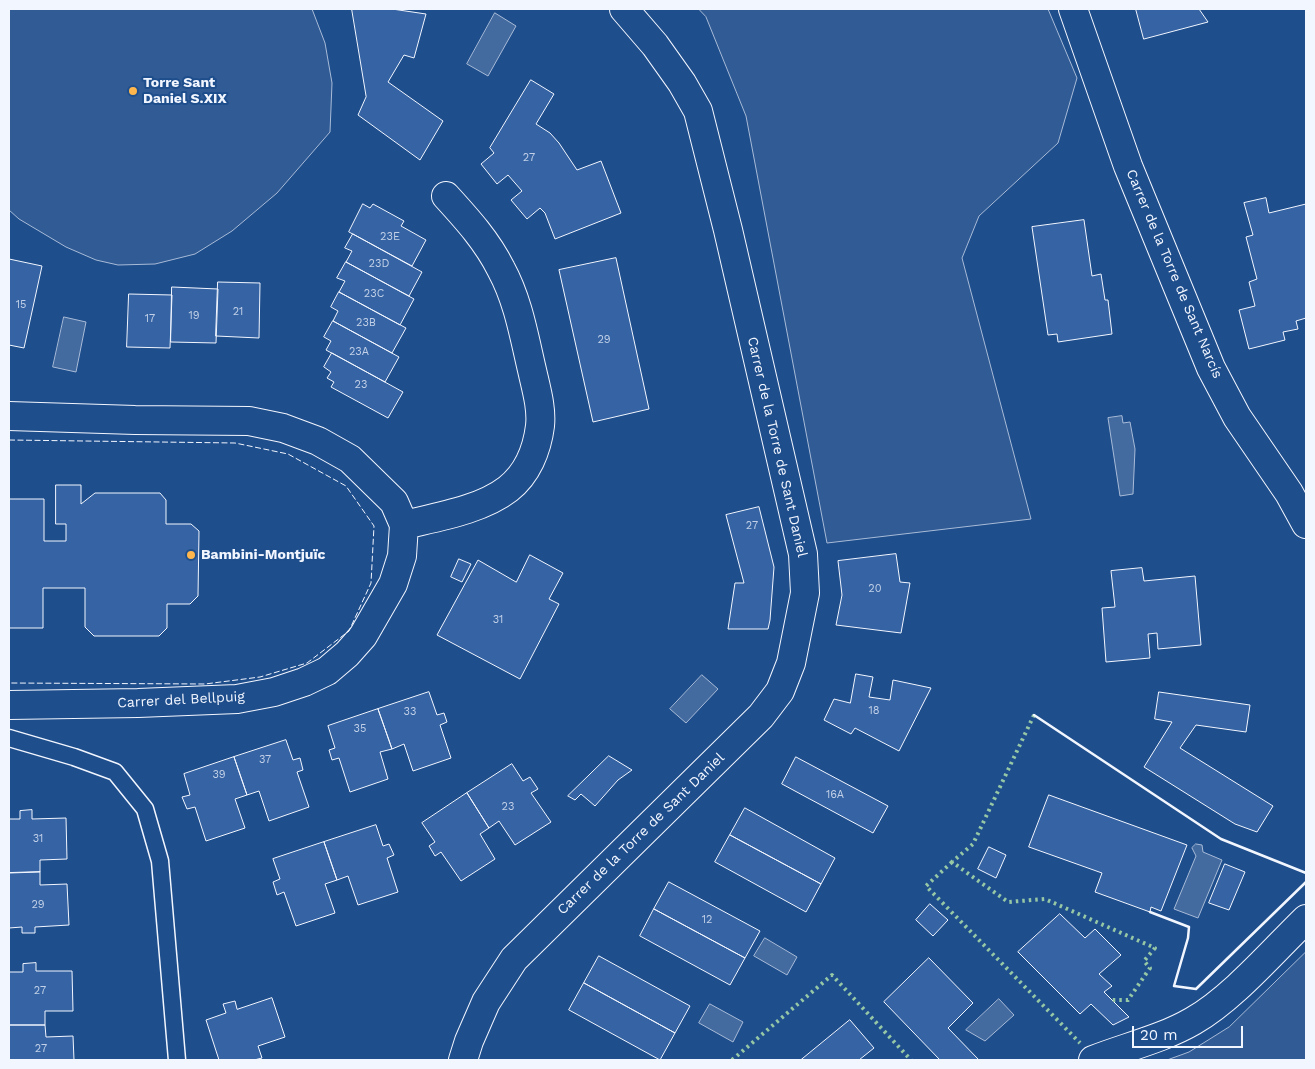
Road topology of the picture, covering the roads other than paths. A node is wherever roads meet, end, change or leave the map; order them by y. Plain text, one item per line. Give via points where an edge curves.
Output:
1 (624, 9) edge
2 (1072, 9) edge
3 (446, 196) dead end
4 (9, 416) edge
5 (1306, 524) edge
6 (404, 525) junction
7 (9, 705) edge
8 (9, 738) edge
9 (1306, 919) edge
10 (177, 1060) edge
11 (463, 1060) edge
12 (1093, 1060) edge

1 - 11 street, Carrer de la Torre de Sant Daniel via 661,53 698,111 803,554 805,593 791,663 780,691 761,716 514,959 486,1002
2 - 5 street, Carrer de la Torre de Sant Narcís via 1128,166 1211,368 1237,417
3 - 6 street via 488,246 519,310 538,396 540,425 535,450 524,472 507,489 452,514
4 - 6 street, Carrer del Bellpuig via 249,421 283,428 318,441 350,459 394,502
6 - 7 street, Carrer del Bellpuig via 402,556 393,584 363,636 327,671 304,682 237,699
8 - 10 lane via 115,772 145,809 160,861
9 - 12 street via 1209,1011 1164,1035

